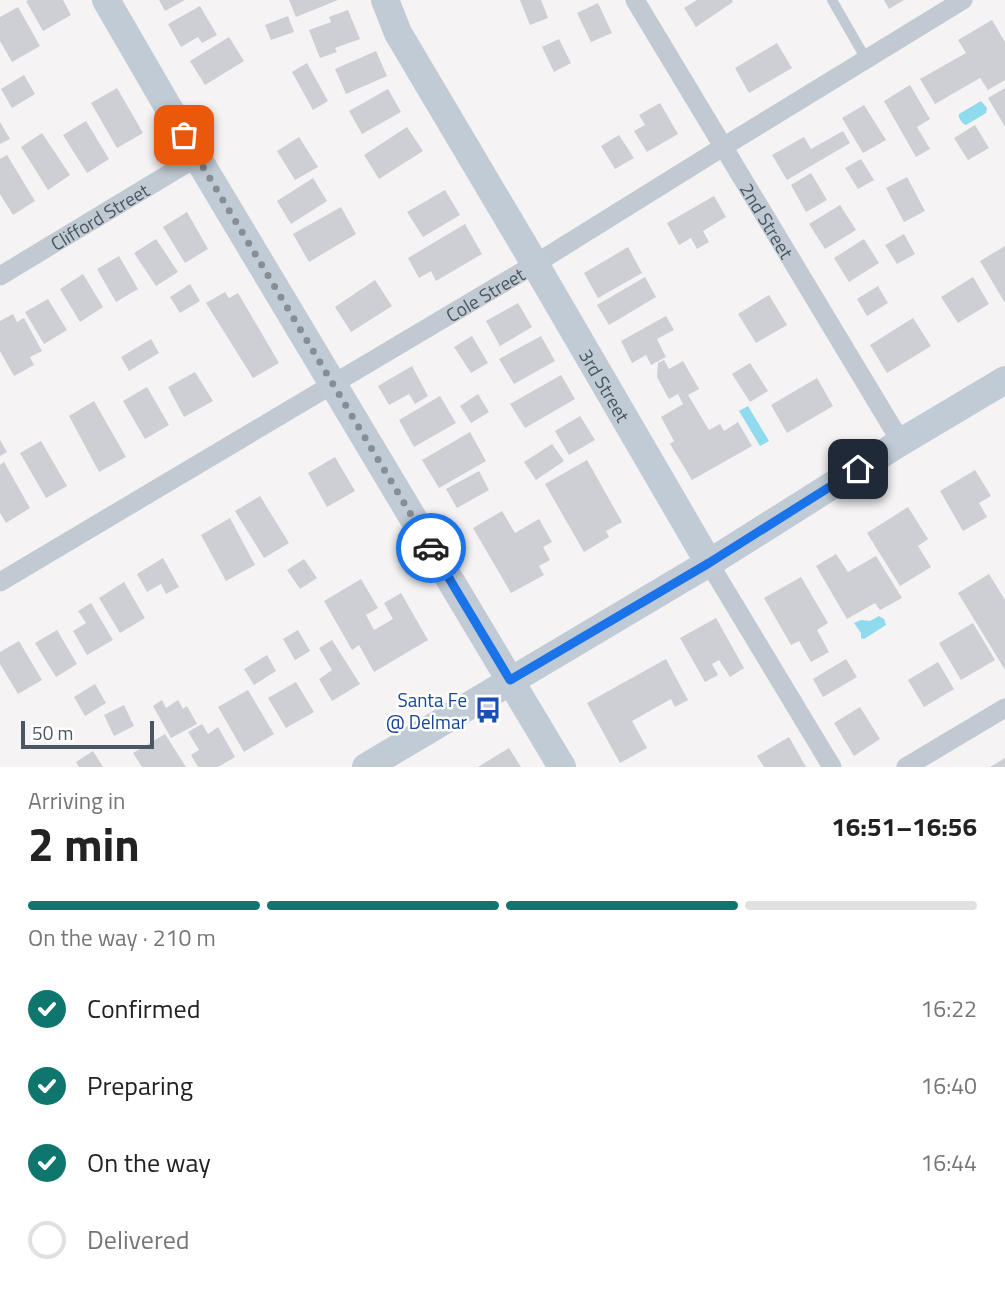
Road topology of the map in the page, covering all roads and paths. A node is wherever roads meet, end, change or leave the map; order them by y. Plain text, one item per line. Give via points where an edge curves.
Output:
1 (106, 0) edge
2 (384, 0) edge
3 (635, 0) edge
4 (832, 0) edge
5 (963, 0) edge
6 (866, 59) junction
7 (723, 147) junction
8 (197, 157) junction
9 (535, 264) junction
10 (0, 276) edge
11 (1005, 380) edge
12 (334, 383) junction
13 (901, 442) junction
14 (709, 563) junction
15 (0, 582) edge
16 (510, 680) junction
17 (1005, 708) edge
18 (366, 767) edge
19 (562, 767) edge
20 (832, 767) edge
21 (906, 767) edge

1 - 8 street
2 - 9 street, 3rd Street via 398,33
3 - 7 street, 2nd Street
4 - 6 lane
5 - 6 street, Cole Street
6 - 7 street, Cole Street
7 - 9 street, Cole Street
7 - 13 street, 2nd Street
8 - 10 street, Clifford Street
8 - 12 street
9 - 12 street, Cole Street
9 - 14 street, 3rd Street
11 - 13 street
12 - 15 street, Cole Street
12 - 16 street
13 - 14 street
14 - 16 street
14 - 20 street, 3rd Street
16 - 18 street
16 - 19 street
17 - 21 street

